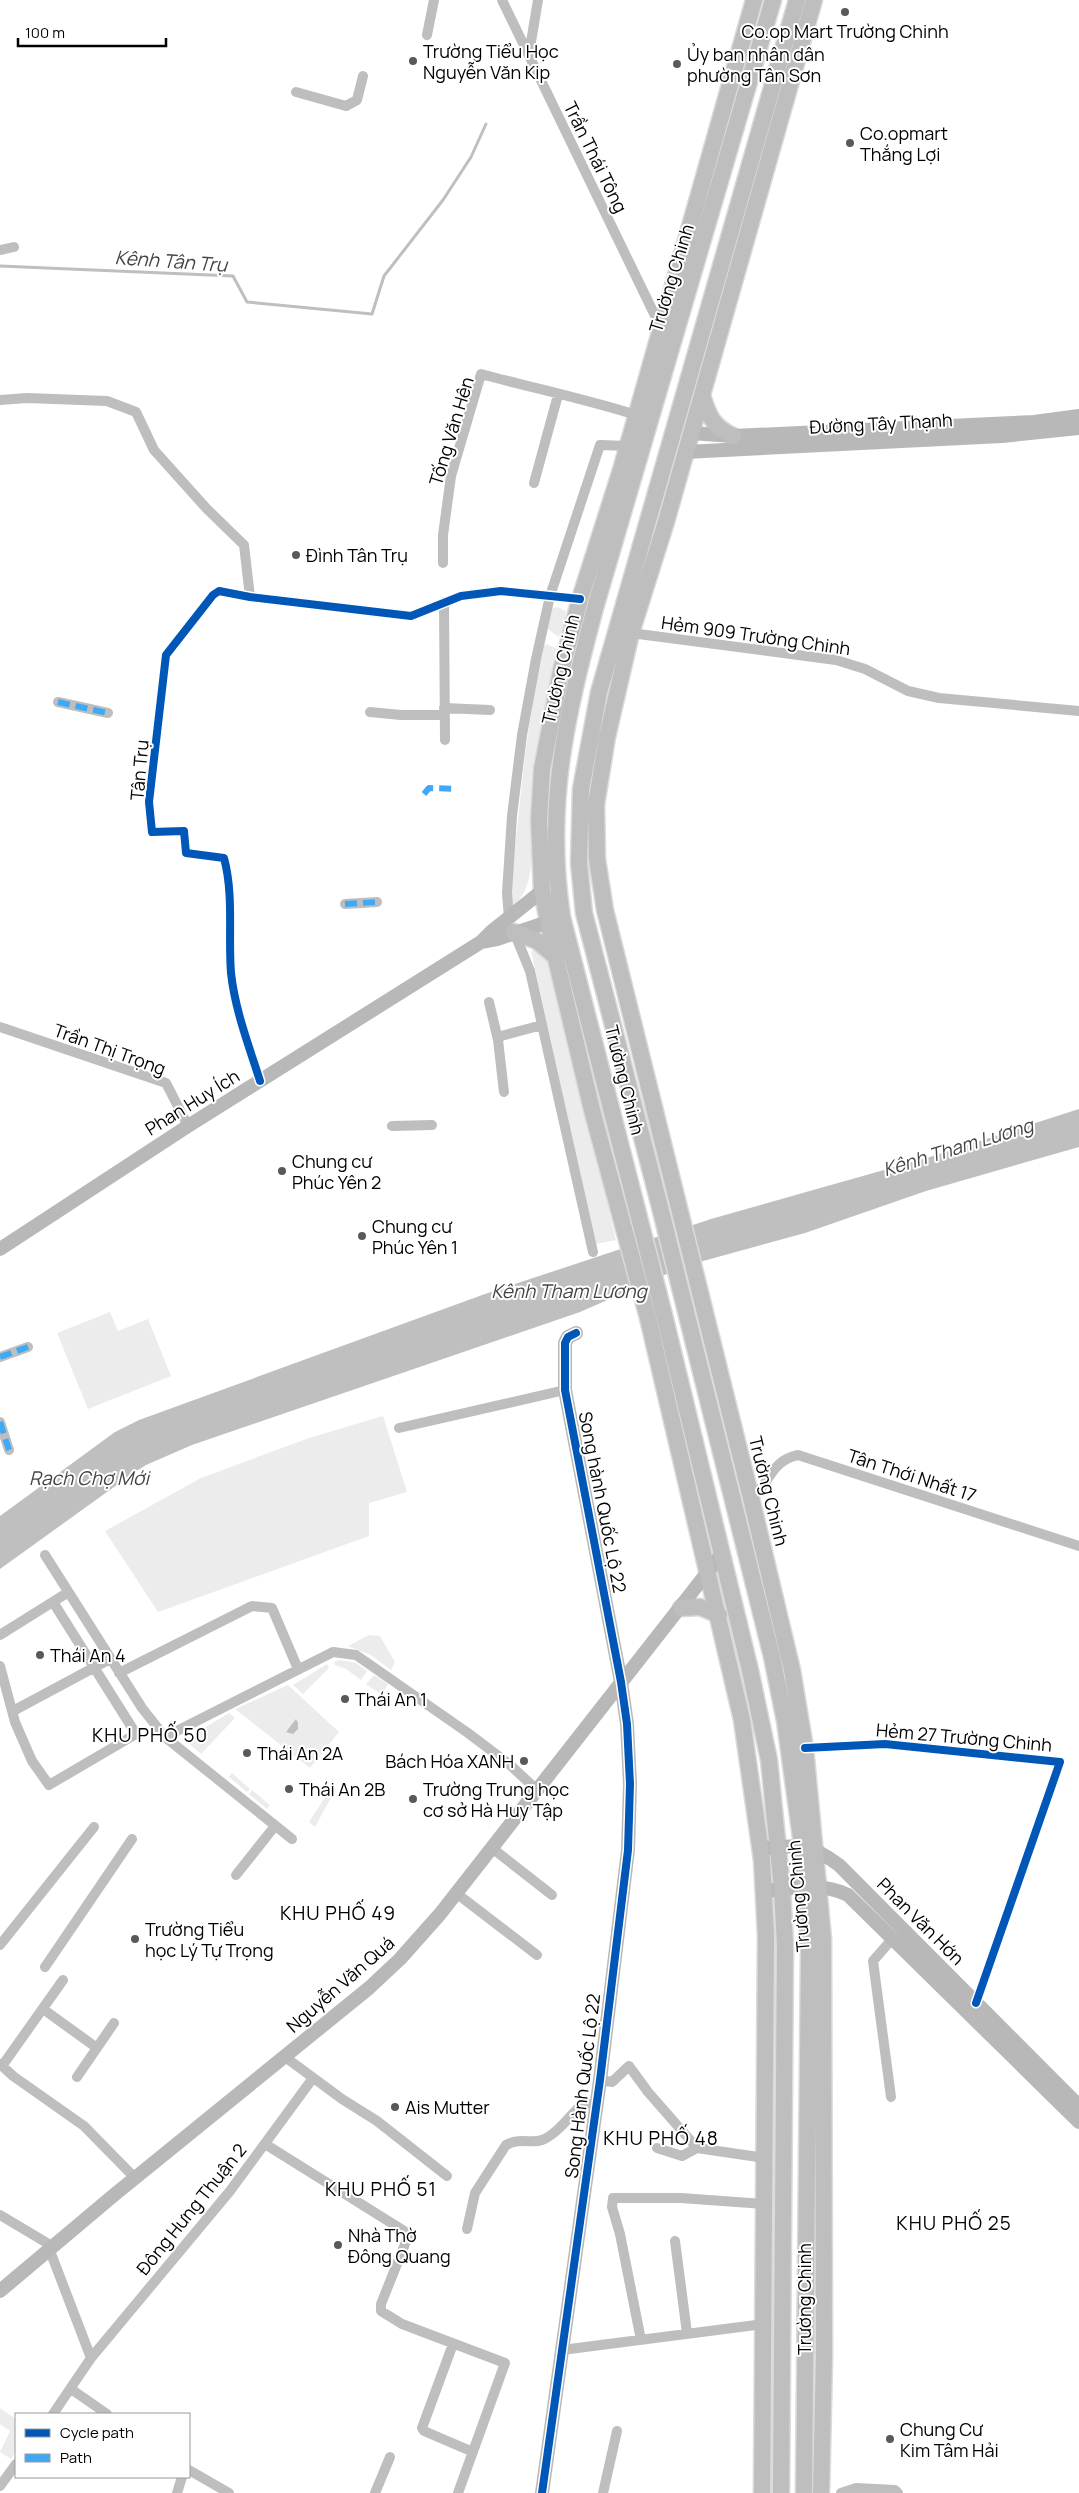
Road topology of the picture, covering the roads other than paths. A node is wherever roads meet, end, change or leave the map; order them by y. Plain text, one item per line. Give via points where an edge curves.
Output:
1 (434, 0) edge
2 (502, 0) edge
3 (538, 0) edge
4 (754, 0) edge
5 (773, 0) edge
6 (797, 0) edge
7 (814, 0) edge
8 (427, 35) dead end
9 (529, 54) junction
10 (363, 76) dead end
11 (296, 92) dead end
12 (712, 145) junction
13 (730, 150) junction
14 (760, 161) junction
15 (14, 247) dead end
16 (1, 250) edge
17 (661, 328) junction
18 (694, 357) junction
19 (558, 395) junction
20 (702, 395) junction
21 (0, 400) edge
22 (1079, 416) edge
23 (643, 418) junction
24 (674, 428) junction
25 (1035, 428) junction
26 (1079, 428) edge
27 (944, 432) junction
28 (691, 433) junction
29 (733, 436) junction
30 (635, 447) junction
31 (668, 450) junction
32 (685, 452) junction
33 (534, 483) dead end
34 (443, 563) dead end
35 (550, 596) junction
36 (250, 597) junction
37 (580, 600) junction
38 (444, 602) junction
39 (631, 633) junction
40 (58, 702) dead end
41 (490, 710) dead end
42 (1079, 711) edge
43 (370, 712) dead end
44 (444, 712) junction
45 (108, 713) dead end
46 (445, 740) dead end
47 (599, 880) junction
48 (581, 883) junction
49 (550, 889) junction
50 (377, 902) dead end
51 (345, 904) dead end
52 (605, 910) junction
53 (584, 913) junction
54 (555, 919) junction
55 (512, 925) junction
56 (555, 955) junction
57 (580, 983) junction
58 (489, 1002) dead end
59 (542, 1025) junction
60 (0, 1027) edge
61 (498, 1040) junction
62 (260, 1081) junction
63 (504, 1092) dead end
64 (650, 1097) junction
65 (632, 1101) junction
66 (610, 1105) junction
67 (592, 1110) junction
68 (432, 1125) dead end
69 (188, 1126) junction
70 (392, 1126) dead end
71 (0, 1248) edge
72 (593, 1252) dead end
73 (656, 1316) junction
74 (576, 1333) dead end
75 (28, 1347) dead end
76 (0, 1357) edge
77 (565, 1390) junction
78 (0, 1422) edge
79 (399, 1428) dead end
80 (9, 1450) dead end
81 (751, 1498) junction
82 (1079, 1546) edge
83 (46, 1555) dead end
84 (721, 1556) junction
85 (708, 1574) junction
86 (68, 1593) junction
87 (53, 1602) junction
88 (681, 1608) junction
89 (719, 1615) junction
90 (0, 1634) edge
91 (110, 1659) junction
92 (0, 1666) edge
93 (95, 1668) junction
94 (298, 1669) junction
95 (119, 1673) junction
96 (621, 1682) junction
97 (13, 1711) junction
98 (166, 1737) junction
99 (797, 1749) junction
100 (537, 1790) junction
101 (276, 1826) junction
102 (94, 1827) dead end
103 (132, 1839) dead end
104 (292, 1839) dead end
105 (779, 1847) junction
106 (808, 1847) junction
107 (492, 1848) junction
108 (760, 1849) junction
109 (236, 1875) dead end
110 (812, 1887) junction
111 (782, 1889) junction
112 (764, 1891) junction
113 (456, 1893) junction
114 (552, 1895) dead end
115 (893, 1938) junction
116 (0, 1945) edge
117 (537, 1955) dead end
118 (45, 1967) dead end
119 (63, 1980) dead end
120 (976, 2003) junction
121 (43, 2009) junction
122 (114, 2023) dead end
123 (97, 2048) junction
124 (285, 2057) junction
125 (1, 2065) edge
126 (1034, 2069) junction
127 (77, 2077) dead end
128 (313, 2078) junction
129 (600, 2080) junction
130 (891, 2097) dead end
131 (596, 2104) junction
132 (1079, 2106) edge
133 (1079, 2122) edge
134 (264, 2144) junction
135 (657, 2148) dead end
136 (697, 2148) junction
137 (765, 2158) junction
138 (447, 2176) dead end
139 (135, 2178) junction
140 (765, 2204) junction
141 (0, 2215) edge
142 (468, 2229) dead end
143 (675, 2241) dead end
144 (49, 2251) junction
145 (0, 2291) edge
146 (764, 2324) junction
147 (687, 2333) junction
148 (641, 2340) junction
149 (454, 2344) junction
150 (562, 2350) junction
151 (91, 2358) junction
152 (71, 2389) junction
153 (54, 2413) edge
154 (106, 2413) edge
155 (617, 2431) dead end
156 (473, 2452) junction
157 (390, 2457) dead end
158 (15, 2465) edge
159 (190, 2471) edge
160 (182, 2478) edge
161 (0, 2486) edge
162 (177, 2493) edge
163 (229, 2493) edge
164 (375, 2493) edge
165 (458, 2493) edge
166 (542, 2493) edge
167 (603, 2493) edge
168 (762, 2493) edge
169 (781, 2493) edge
170 (804, 2493) edge
171 (821, 2493) edge
172 (842, 2493) edge
173 (898, 2493) edge

1 - 8 street
2 - 9 street, Trần Thái Tông
3 - 9 street
4 - 12 main road, Trường Chinh
5 - 13 main road, Trường Chinh
6 - 14 main road, Trường Chinh
7 - 14 main road, Trường Chinh
9 - 17 street, Trần Thái Tông
10 - 11 street via 357,100 346,106
12 - 13 main road
12 - 17 main road, Trường Chinh
13 - 14 main road
13 - 23 main road, Trường Chinh
14 - 18 main road, Trường Chinh
14 - 20 main road, Trường Chinh
15 - 16 street
17 - 23 main road, Trường Chinh
18 - 20 main road
18 - 24 main road, Trường Chinh
19 - 23 street, Tống Văn Hên via 585,399
19 - 33 street
19 - 34 street, Tống Văn Hên via 481,374 451,476 443,535
20 - 28 main road, Trường Chinh
20 - 29 main road via 713,423
21 - 36 street via 107,401 136,412 154,450 244,545
22 - 25 main road, Đường Tây Thạnh
23 - 24 main road
23 - 30 main road, Trường Chinh
24 - 28 main road
24 - 31 main road, Trường Chinh
25 - 26 main road, Đường Tây Thạnh
25 - 27 main road, Đường Tây Thạnh
27 - 29 main road, Đường Tây Thạnh
27 - 32 main road, Đường Tây Thạnh via 752,450
28 - 29 main road, Đường Tây Thạnh
28 - 32 main road, Trường Chinh
30 - 31 main road
30 - 35 street, Trường Chinh via 600,445
30 - 37 main road, Trường Chinh
30 - 49 main road, Trường Chinh via 571,698 555,806
31 - 32 main road
31 - 48 main road, Trường Chinh via 616,629 590,734 581,789
32 - 39 main road, Trường Chinh
35 - 37 street
35 - 38 street via 501,592 461,596
35 - 55 street, Trường Chinh via 522,735 512,816 507,893
36 - 38 street via 411,616
36 - 62 street, Tân Trụ via 219,591 213,595 166,656 149,802 152,832 184,831 186,854 224,858 230,905 232,973 240,1020
37 - 49 main road, Trường Chinh via 554,698 542,769 539,820
38 - 44 street
39 - 42 street, Hẻm 909 Trường Chinh via 836,660 865,669 908,690 939,698
39 - 47 main road, Trường Chinh via 598,777 595,838
40 - 45 street
41 - 44 street
43 - 44 street via 401,715
44 - 46 street
47 - 48 main road
47 - 52 main road, Trường Chinh
48 - 49 main road
48 - 53 main road, Trường Chinh
49 - 54 main road, Trường Chinh
49 - 55 main road
50 - 51 street
52 - 53 main road
52 - 64 main road, Trường Chinh
53 - 54 main road
53 - 65 main road, Trường Chinh
54 - 55 main road
54 - 56 main road, Trường Chinh
54 - 57 main road, Trường Chinh
55 - 56 main road
55 - 59 street via 530,971
55 - 62 main road, Phan Huy Ích via 497,940 481,942
56 - 57 main road
56 - 67 main road, Trường Chinh
57 - 66 main road, Trường Chinh
58 - 61 street
59 - 61 street
59 - 72 street
60 - 69 street, Trần Thị Trọng via 166,1083
61 - 63 street
62 - 69 main road, Phan Huy Ích
64 - 65 main road
64 - 81 main road, Trường Chinh
65 - 99 main road, Trường Chinh
66 - 67 main road
66 - 73 main road, Trường Chinh via 637,1212
67 - 73 main road, Trường Chinh via 620,1216
68 - 70 street
69 - 71 main road, Phan Huy Ích
73 - 84 main road, Trường Chinh
73 - 85 main road, Trường Chinh
74 - 77 main road, Song hành Quốc Lộ 22 via 565,1343
75 - 76 street
77 - 79 street
77 - 96 main road, Song hành Quốc Lộ 22
78 - 80 street
81 - 82 street, Tân Thới Nhất 17 via 760,1491 777,1465 785,1458 798,1455
81 - 99 main road, Trường Chinh via 792,1670
83 - 86 street
84 - 85 main road, Nguyễn Văn Quá
84 - 105 main road, Trường Chinh via 750,1670 768,1760
85 - 88 main road, Nguyễn Văn Quá
85 - 89 main road, Trường Chinh
86 - 87 street
86 - 91 street
87 - 90 street
87 - 93 street
88 - 89 main road via 700,1607
88 - 96 main road, Nguyễn Văn Quá
89 - 108 main road, Trường Chinh via 742,1720
91 - 93 street
91 - 95 street
92 - 97 street
93 - 97 street
93 - 97 street via 136,1734 49,1785 32,1761
94 - 95 street via 272,1608 252,1606
94 - 98 street
94 - 100 street via 333,1652 356,1655 475,1738
95 - 98 street
96 - 100 main road, Nguyễn Văn Quá
96 - 129 main road, Song Hành Quốc Lộ 22 via 630,1784 628,1850
98 - 101 street
99 - 106 main road, Trường Chinh
99 - 120 street, Hẻm 27 Trường Chinh via 885,1744 1060,1762
100 - 107 main road, Nguyễn Văn Quá
101 - 104 street
101 - 109 street
102 - 116 street
103 - 118 street
105 - 106 main road
105 - 108 main road
105 - 111 main road, Trường Chinh
106 - 110 main road, Trường Chinh
106 - 120 main road, Phan Văn Hớn via 839,1865
107 - 113 main road, Nguyễn Văn Quá
107 - 114 street
108 - 112 main road, Trường Chinh
110 - 111 main road, Phan Văn Hớn
110 - 115 main road, Phan Văn Hớn via 848,1894
110 - 170 main road, Trường Chinh
110 - 171 main road, Trường Chinh via 823,1938 825,2008
111 - 112 main road, Phan Văn Hớn
111 - 169 main road, Trường Chinh via 786,2052
112 - 137 main road, Trường Chinh
113 - 117 street
113 - 124 main road, Nguyễn Văn Quá via 400,1960
115 - 126 main road, Phan Văn Hớn
115 - 130 street via 873,1961
119 - 121 street
120 - 126 main road, Phan Văn Hớn
121 - 123 street
121 - 125 street
122 - 123 street
123 - 127 street
124 - 128 street
124 - 139 main road, Nguyễn Văn Quá
125 - 139 street via 84,2126
126 - 132 main road, Phan Văn Hớn
126 - 133 main road, Phan Văn Hớn
128 - 134 street, Đông Hưng Thuận 2
128 - 138 street via 377,2121
129 - 131 main road, Song Hành Quốc Lộ 22
129 - 136 street via 612,2082 628,2066
131 - 142 street via 580,2105 541,2140 513,2141 506,2145 475,2193
131 - 150 main road, Song Hành Quốc Lộ 22
134 - 149 street via 409,2234 380,2312
134 - 151 street, Đông Hưng Thuận 2 via 230,2191
135 - 136 street via 682,2156
136 - 137 street
137 - 140 main road, Trường Chinh
139 - 144 main road, Nguyễn Văn Quá
140 - 146 main road, Trường Chinh
140 - 148 street via 681,2198 613,2198 612,2207
141 - 144 street via 47,2243
143 - 147 street
144 - 145 main road, Nguyễn Văn Quá
144 - 151 street
146 - 147 street
146 - 168 main road, Trường Chinh
147 - 148 street
148 - 150 street
149 - 156 street via 422,2428
149 - 156 street via 505,2363
150 - 166 main road, Song Hành Quốc Lộ 22
151 - 152 street, Đông Hưng Thuận 2
152 - 153 street, Đông Hưng Thuận 2
152 - 154 street
155 - 167 street
156 - 165 street
157 - 164 street
158 - 161 street
159 - 163 street
160 - 162 street
172 - 173 street via 856,2488 895,2490

